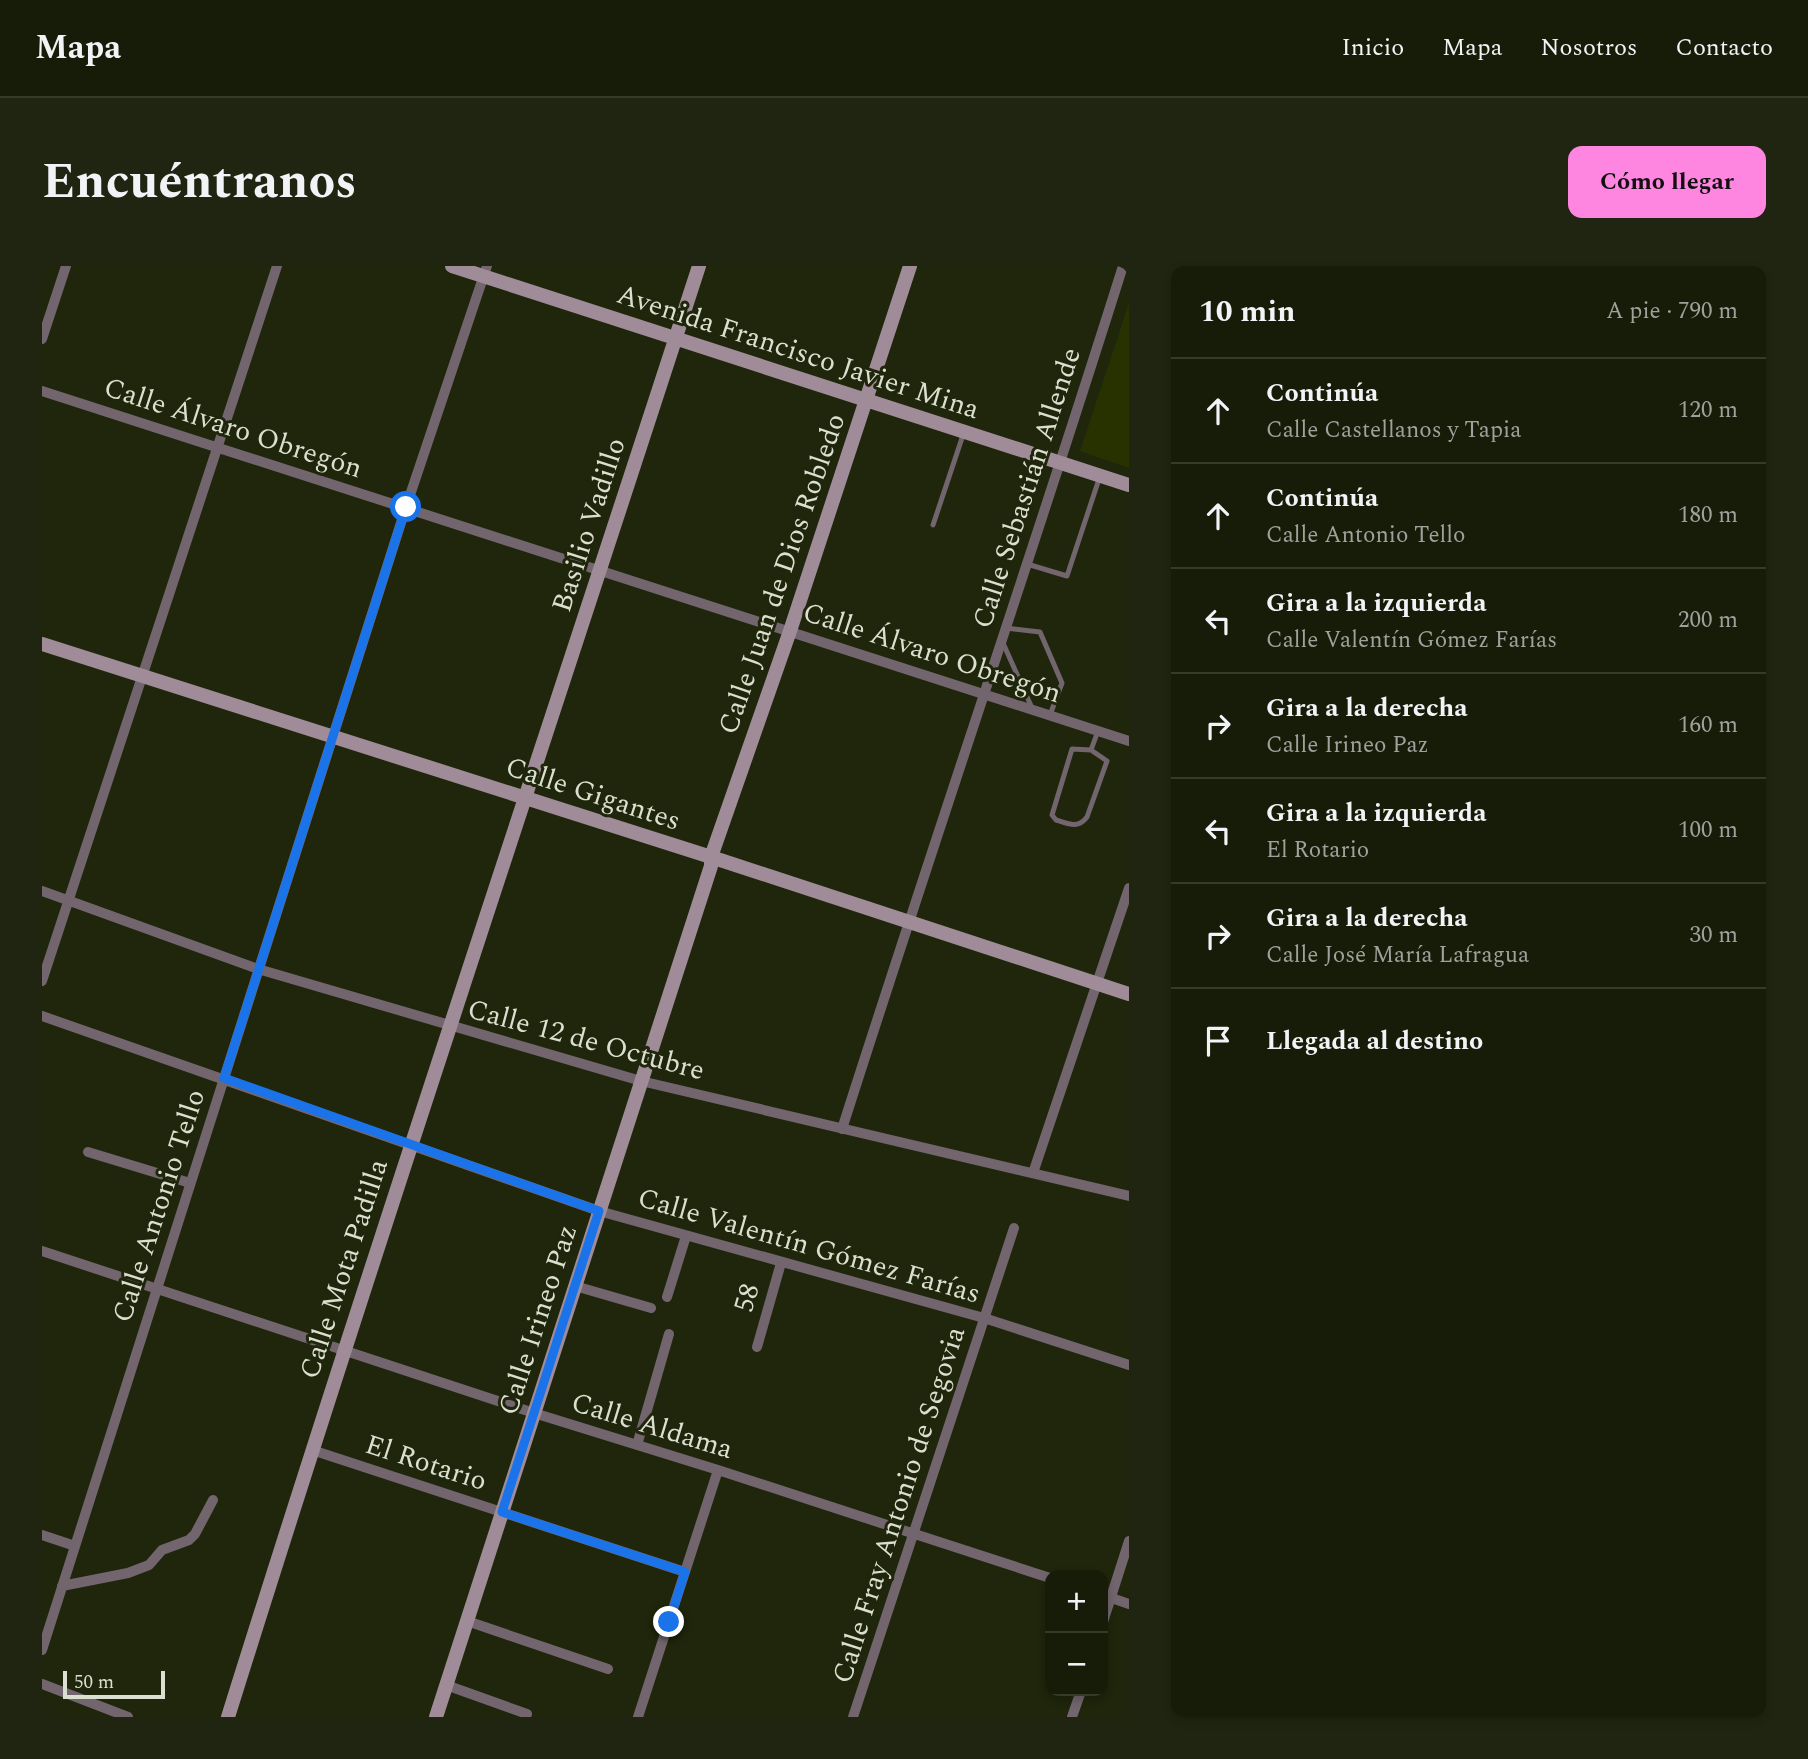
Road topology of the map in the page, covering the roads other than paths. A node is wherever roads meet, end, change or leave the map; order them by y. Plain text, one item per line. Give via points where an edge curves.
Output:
1 (66, 266) edge
2 (277, 266) edge
3 (452, 266) edge
4 (699, 266) edge
5 (910, 266) edge
6 (1123, 266) edge
7 (485, 271) edge
8 (676, 338) junction
9 (42, 339) edge
10 (42, 391) edge
11 (867, 400) junction
12 (964, 432) junction
13 (216, 446) junction
14 (1061, 463) junction
15 (1100, 476) junction
16 (1129, 485) edge
17 (406, 507) junction
18 (933, 525) dead end
19 (1027, 564) junction
20 (601, 570) junction
21 (1006, 628) junction
22 (790, 631) junction
23 (1002, 640) junction
24 (42, 644) edge
25 (142, 676) junction
26 (984, 694) junction
27 (1033, 710) junction
28 (1050, 715) junction
29 (1098, 731) junction
30 (332, 737) junction
31 (1129, 741) edge
32 (1091, 750) junction
33 (524, 798) junction
34 (711, 858) junction
35 (1129, 888) edge
36 (42, 891) edge
37 (69, 901) junction
38 (908, 923) junction
39 (258, 969) junction
40 (42, 981) edge
41 (1096, 984) junction
42 (1129, 994) edge
43 (42, 1016) edge
44 (449, 1026) junction
45 (224, 1078) junction
46 (641, 1080) junction
47 (842, 1129) junction
48 (411, 1144) junction
49 (88, 1152) dead end
50 (1033, 1173) junction
51 (190, 1183) junction
52 (1129, 1196) edge
53 (599, 1211) junction
54 (1014, 1228) dead end
55 (686, 1236) junction
56 (42, 1251) edge
57 (781, 1263) junction
58 (575, 1286) junction
59 (157, 1288) junction
60 (667, 1297) dead end
61 (651, 1308) dead end
62 (984, 1318) junction
63 (669, 1334) dead end
64 (757, 1347) dead end
65 (344, 1349) junction
66 (1129, 1365) edge
67 (534, 1413) junction
68 (637, 1445) junction
69 (312, 1450) junction
70 (718, 1470) junction
71 (213, 1500) dead end
72 (502, 1512) junction
73 (912, 1533) junction
74 (42, 1535) edge
75 (1129, 1541) edge
76 (75, 1546) junction
77 (685, 1572) junction
78 (1045, 1576) edge
79 (62, 1586) junction
80 (1108, 1594) edge
81 (1108, 1596) edge
82 (1129, 1604) edge
83 (467, 1621) junction
84 (42, 1650) edge
85 (608, 1669) dead end
86 (42, 1684) edge
87 (446, 1685) junction
88 (1079, 1696) edge
89 (527, 1714) dead end
90 (128, 1717) edge
91 (228, 1717) edge
92 (436, 1717) edge
93 (638, 1717) edge
94 (853, 1717) edge
95 (1072, 1717) edge

1 - 9 street
2 - 13 street
3 - 7 street, Avenida Francisco Javier Mina
4 - 8 street, Basilio Vadillo
5 - 11 street, Calle Juan de Dios Robledo
6 - 14 street, Calle Sebastián Allende
7 - 8 street, Avenida Francisco Javier Mina
7 - 17 street, Calle Antonio Tello
8 - 11 street, Avenida Francisco Javier Mina
8 - 20 street, Basilio Vadillo
10 - 13 street, Calle Álvaro Obregón
11 - 12 street, Avenida Francisco Javier Mina
11 - 22 street, Calle Juan de Dios Robledo
12 - 14 street, Avenida Francisco Javier Mina
12 - 18 lane
13 - 17 street, Calle Álvaro Obregón
13 - 25 street
14 - 15 street, Avenida Francisco Javier Mina
14 - 19 street, Calle Sebastián Allende
15 - 16 street, Avenida Francisco Javier Mina
15 - 19 lane via 1067,576
17 - 20 street, Calle Álvaro Obregón
17 - 30 street, Calle Antonio Tello
19 - 21 street, Calle Sebastián Allende
20 - 22 street, Calle Álvaro Obregón
20 - 33 street, Basilio Vadillo
21 - 23 street, Calle Sebastián Allende
21 - 28 lane via 1040,632 1062,683
22 - 26 street, Calle Álvaro Obregón
22 - 34 street, Calle Juan de Dios Robledo
23 - 26 street, Calle Sebastián Allende
23 - 27 lane
24 - 25 street, Calle Gigantes
25 - 30 street, Calle Gigantes
25 - 37 street
26 - 27 street, Calle Álvaro Obregón
26 - 38 street, Calle Sebastián Allende
27 - 28 street, Calle Álvaro Obregón
28 - 29 street, Calle Álvaro Obregón
29 - 31 street, Calle Álvaro Obregón
29 - 32 lane
30 - 33 street, Calle Gigantes
30 - 39 street, Calle Antonio Tello
32 - 32 lane via 1072,749 1052,808 1056,820 1073,826 1087,817 1107,761
33 - 34 street, Calle Gigantes
33 - 44 street, Calle Mota Padilla
34 - 38 street, Calle Gigantes
34 - 46 street, Calle Irineo Paz
35 - 41 street
36 - 37 street, Calle 12 de Octubre
37 - 39 street, Calle 12 de Octubre
37 - 40 street
38 - 41 street, Calle Gigantes
38 - 47 street, Calle Sebastián Allende
39 - 44 street, Calle 12 de Octubre
39 - 45 street, Calle Antonio Tello
41 - 42 street, Calle Gigantes
41 - 50 street
43 - 45 street, Calle Valentín Gómez Farías
44 - 46 street, Calle 12 de Octubre
44 - 48 street, Calle Mota Padilla
45 - 48 street, Calle Valentín Gómez Farías
45 - 51 street, Calle Antonio Tello
46 - 47 street, Calle 12 de Octubre
46 - 53 street, Calle Irineo Paz
47 - 50 street, Calle 12 de Octubre
48 - 53 street, Calle Valentín Gómez Farías
48 - 65 street, Calle Mota Padilla
49 - 51 street
50 - 52 street, Calle 12 de Octubre
51 - 59 street, Calle Antonio Tello
53 - 55 street, Calle Valentín Gómez Farías
53 - 58 street, Calle Irineo Paz
54 - 62 street, Calle Fray Antonio de Segovia
55 - 57 street, Calle Valentín Gómez Farías
55 - 60 street
56 - 59 street, Calle Aldama
57 - 62 street, Calle Valentín Gómez Farías
57 - 64 street, 58
58 - 61 street
58 - 67 street, Calle Irineo Paz
59 - 65 street, Calle Aldama
59 - 76 street, Calle Antonio Tello
62 - 66 street, Calle Valentín Gómez Farías
62 - 73 street, Calle Fray Antonio de Segovia
63 - 68 street
65 - 67 street, Calle Aldama
65 - 69 street, Calle Mota Padilla
67 - 68 street, Calle Aldama
67 - 72 street, Calle Irineo Paz
68 - 70 street, Calle Aldama
69 - 72 street, El Rotario
69 - 91 street, Calle Mota Padilla
70 - 73 street, Calle Aldama
70 - 77 street
71 - 79 street via 195,1534 162,1550 149,1565
72 - 77 street, El Rotario
72 - 83 street, Calle Irineo Paz
73 - 78 street, Calle Aldama
73 - 94 street, Calle Fray Antonio de Segovia
74 - 76 street
75 - 80 street
76 - 79 street, Calle Antonio Tello
77 - 93 street
79 - 84 street, Calle Antonio Tello
81 - 82 street
83 - 85 street
83 - 87 street, Calle Irineo Paz
86 - 90 street
87 - 89 street
87 - 92 street, Calle Irineo Paz
88 - 95 street

